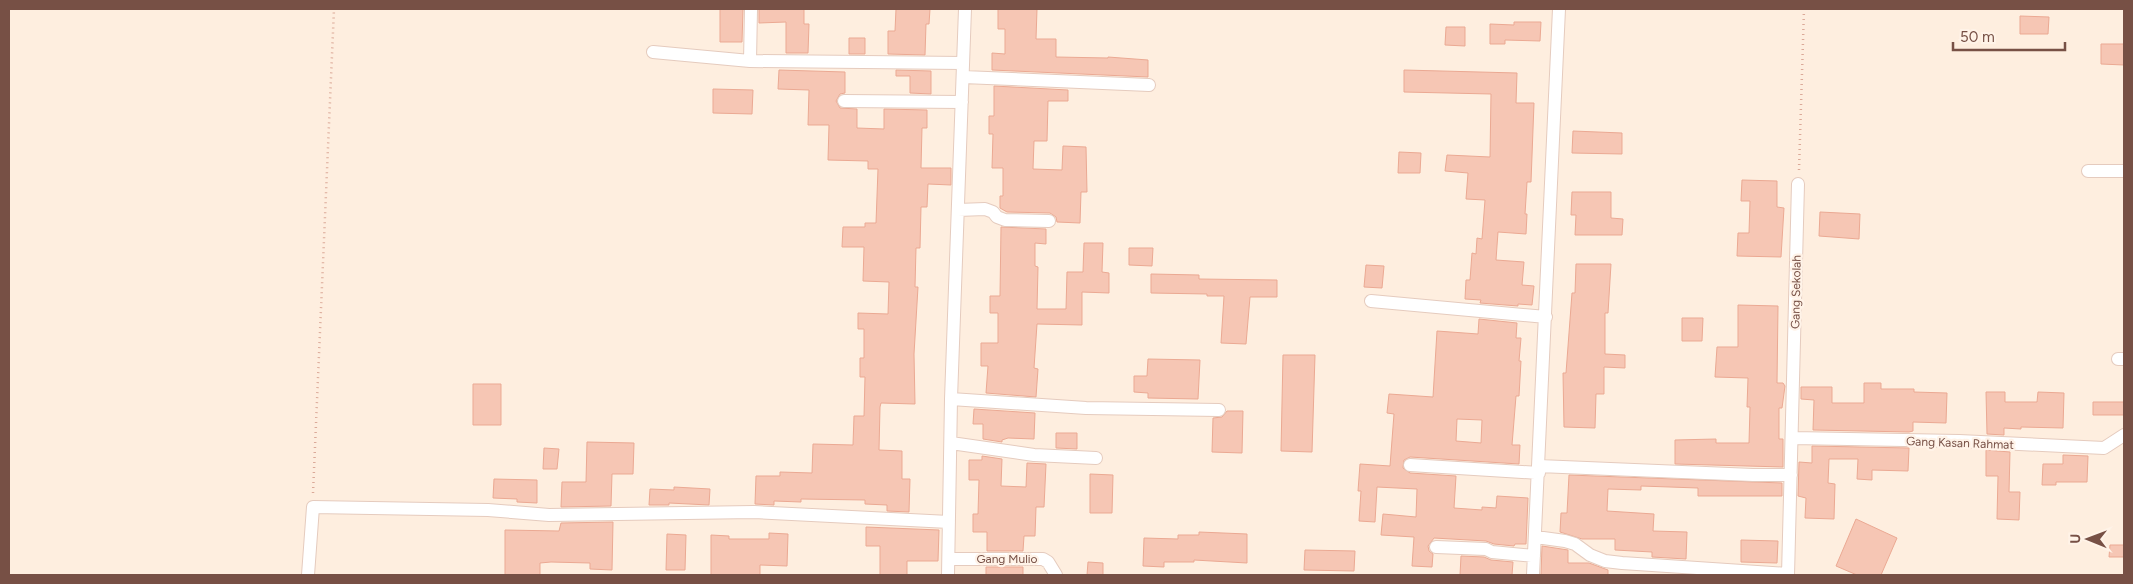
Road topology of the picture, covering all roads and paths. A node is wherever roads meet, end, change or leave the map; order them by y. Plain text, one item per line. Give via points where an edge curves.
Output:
1 (334, 9) edge
2 (751, 9) edge
3 (965, 9) edge
4 (1559, 9) edge
5 (1804, 9) edge
6 (653, 52) dead end
7 (750, 61) junction
8 (963, 63) junction
9 (963, 78) junction
10 (1149, 85) dead end
11 (844, 102) dead end
12 (962, 102) junction
13 (2088, 170) dead end
14 (2124, 171) edge
15 (1798, 184) joint
16 (958, 210) junction
17 (1049, 221) dead end
18 (1371, 302) dead end
19 (1546, 317) junction
20 (952, 399) junction
21 (1219, 410) dead end
22 (2124, 435) edge
23 (1793, 438) junction
24 (951, 443) junction
25 (1096, 458) dead end
26 (1410, 465) dead end
27 (1539, 469) junction
28 (1791, 474) junction
29 (313, 507) junction
30 (949, 522) junction
31 (1536, 536) junction
32 (1436, 546) dead end
33 (1534, 556) junction
34 (949, 559) junction
35 (308, 575) edge
36 (948, 575) edge
37 (1056, 575) edge
38 (1533, 575) edge
39 (1788, 575) edge

1 - 29 path
2 - 7 street
3 - 8 street
4 - 19 street
5 - 15 path
6 - 7 street
7 - 8 street
8 - 9 street
9 - 10 street
9 - 12 street
11 - 12 street
12 - 16 street
13 - 14 street
15 - 23 street, Gang Sekolah
16 - 17 street via 985,210 1005,220
16 - 20 street
18 - 19 street
19 - 27 street
20 - 21 street via 1086,408
20 - 24 street
22 - 23 street, Gang Kasan Rahmat via 2104,448
23 - 28 street, Gang Sekolah
24 - 25 street via 1034,455
24 - 30 street
26 - 27 street
27 - 28 street
27 - 31 street
28 - 39 street, Gang Sekolah
29 - 30 street via 478,509 549,515 754,512
29 - 35 street
30 - 34 street
31 - 33 street
31 - 39 street via 1565,540 1605,561
32 - 33 street
33 - 38 street
34 - 36 street
34 - 37 street, Gang Mulio via 1043,559

